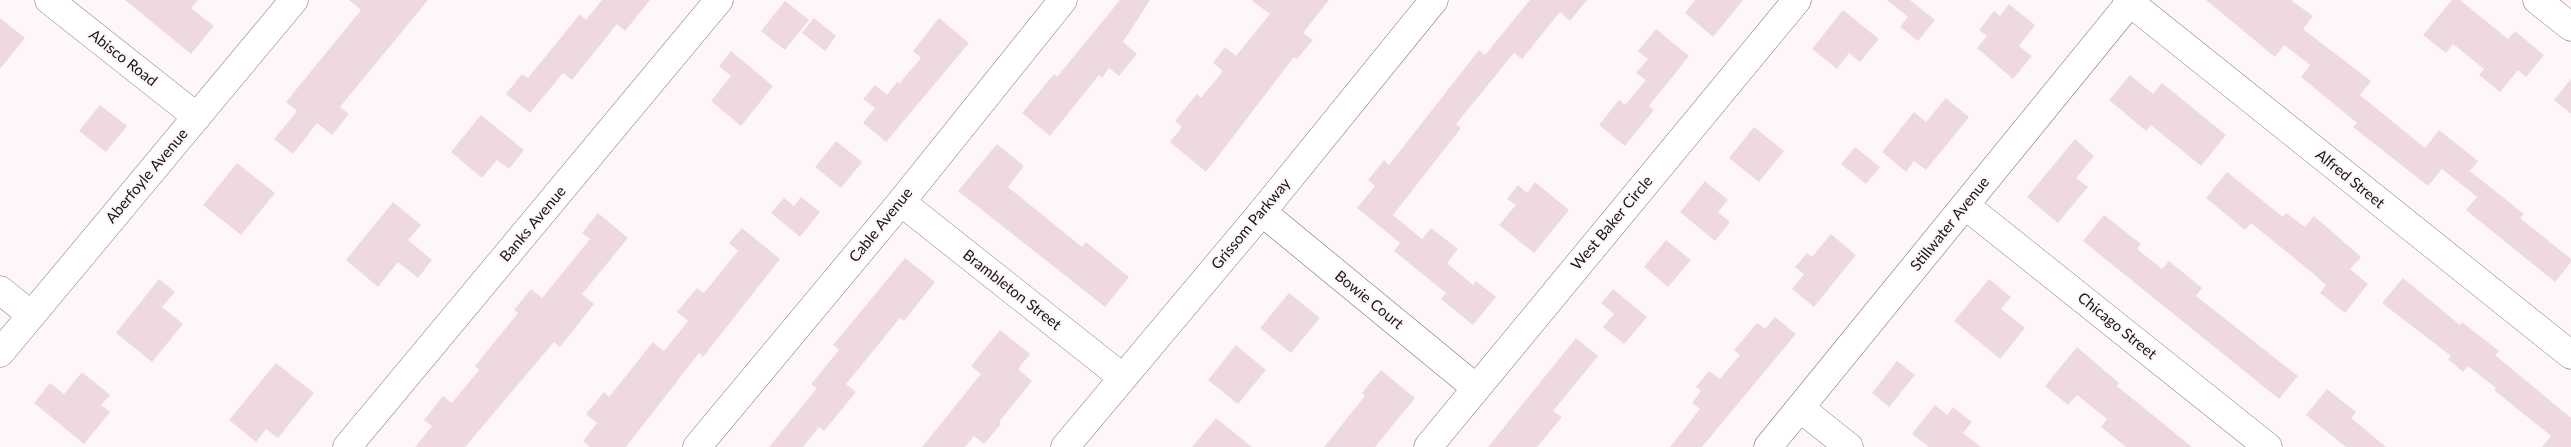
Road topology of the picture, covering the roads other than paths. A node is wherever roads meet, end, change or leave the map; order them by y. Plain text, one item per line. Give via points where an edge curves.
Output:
1 (49, 0) edge
2 (294, 0) edge
3 (719, 0) edge
4 (1063, 0) edge
5 (1434, 0) edge
6 (1797, 0) edge
7 (2538, 0) edge
8 (2129, 1) edge
9 (2571, 27) edge
10 (197, 117) junction
11 (901, 202) junction
12 (1966, 206) junction
13 (1262, 212) junction
14 (0, 290) edge
15 (32, 314) junction
16 (0, 353) edge
17 (2571, 355) edge
18 (1122, 378) junction
19 (1476, 388) junction
20 (1800, 408) junction
21 (347, 447) edge
22 (697, 447) edge
23 (1065, 447) edge
24 (1428, 447) edge
25 (1768, 447) edge
26 (1849, 447) edge
27 (2268, 447) edge

1 - 10 street, Abisco Road
2 - 10 street, Aberfoyle Avenue
3 - 21 street, Banks Avenue
4 - 11 street, Cable Avenue
5 - 13 street, Grissom Parkway
6 - 19 street, West Baker Circle
7 - 9 street
8 - 12 street, Stillwater Avenue
8 - 17 street, Alfred Street
10 - 15 street, Aberfoyle Avenue
11 - 18 street, Brambleton Street
11 - 22 street, Cable Avenue
12 - 20 street, Stillwater Avenue
12 - 27 street, Chicago Street
13 - 18 street, Grissom Parkway
13 - 19 street, Bowie Court
14 - 15 street
15 - 16 street, Aberfoyle Avenue
18 - 23 street, Grissom Parkway
19 - 24 street, West Baker Circle
20 - 25 street, Stillwater Avenue
20 - 26 street

